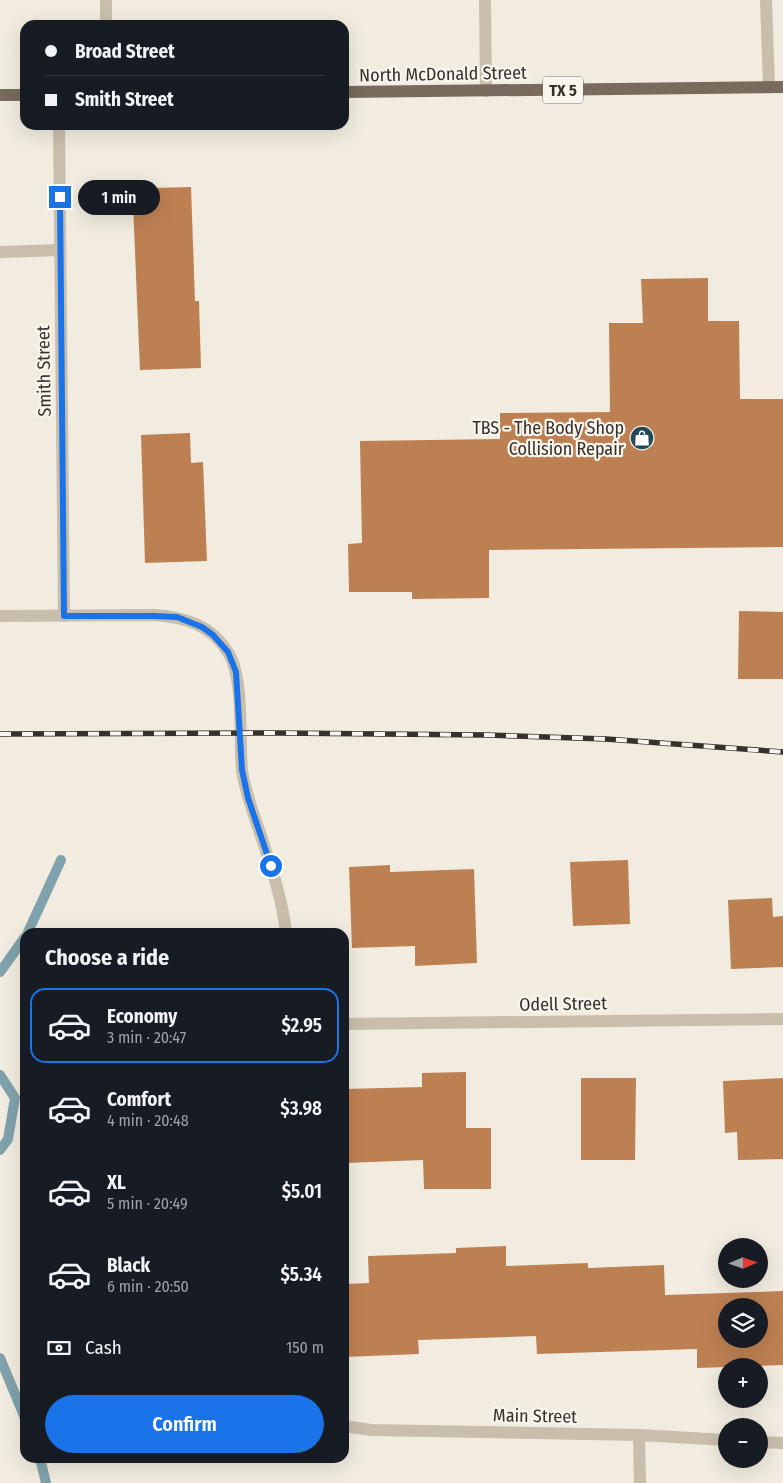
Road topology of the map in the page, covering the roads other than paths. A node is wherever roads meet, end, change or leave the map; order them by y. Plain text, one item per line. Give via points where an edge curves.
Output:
1 (106, 0) edge
2 (485, 0) edge
3 (766, 0) edge
4 (106, 20) edge
5 (783, 86) edge
6 (769, 87) junction
7 (486, 91) junction
8 (349, 92) edge
9 (0, 95) edge
10 (20, 95) edge
11 (59, 130) edge
12 (60, 250) junction
13 (0, 252) edge
14 (0, 616) edge
15 (64, 616) junction
16 (285, 928) edge
17 (783, 1020) edge
18 (349, 1024) edge
19 (349, 1427) edge
20 (639, 1435) junction
21 (718, 1440) edge
22 (768, 1442) edge
23 (783, 1443) edge
24 (640, 1483) edge

1 - 4 street
2 - 7 street
3 - 6 street
5 - 6 main road, North McDonald Street / TX 5
6 - 7 main road, North McDonald Street / TX 5
7 - 8 main road, North McDonald Street / TX 5
9 - 10 main road
11 - 12 street, Smith Street
12 - 13 street
12 - 15 street, Smith Street
14 - 15 street
15 - 16 street via 177,617 191,621 213,635 228,652 236,672 245,785 277,883
17 - 18 street, Odell Street
19 - 20 street, Main Street via 371,1430
20 - 21 street, Main Street
20 - 24 street
22 - 23 street

